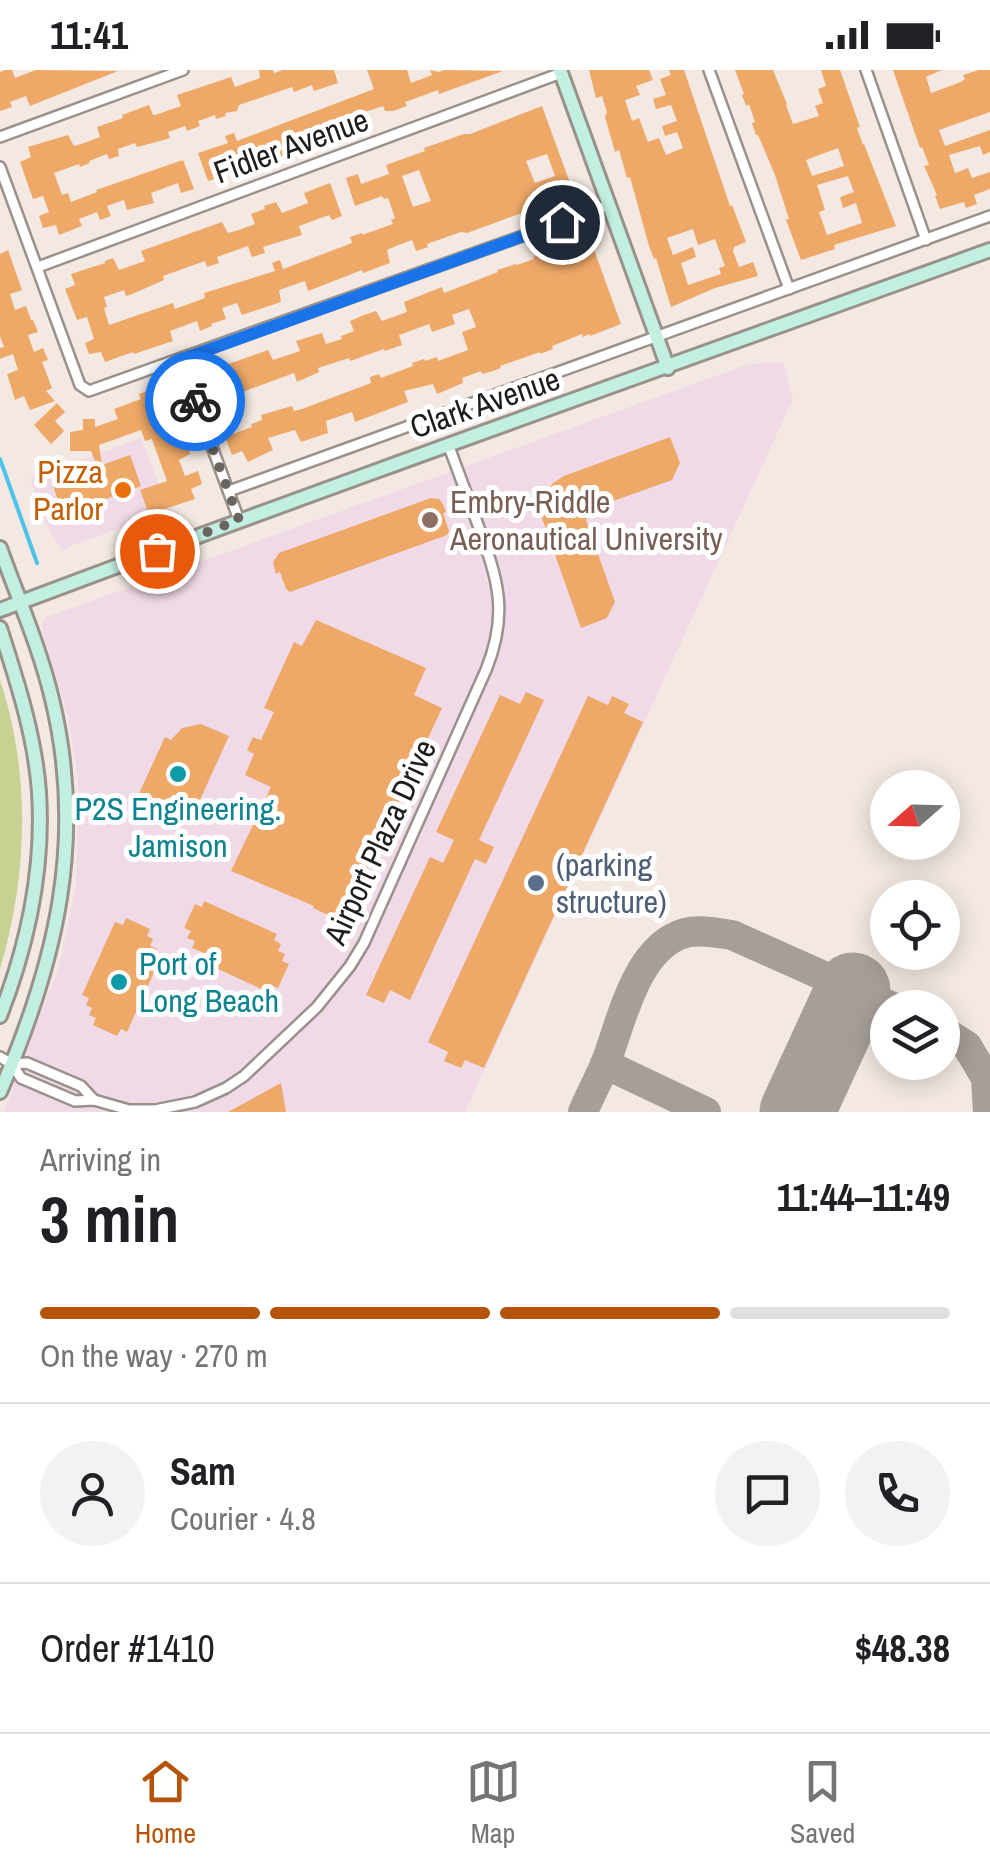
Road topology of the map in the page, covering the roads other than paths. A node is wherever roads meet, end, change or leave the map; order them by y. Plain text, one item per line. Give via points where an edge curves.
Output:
1 (142, 70) edge
2 (183, 70) edge
3 (709, 70) edge
4 (866, 70) edge
5 (560, 71) edge
6 (146, 84) junction
7 (0, 137) edge
8 (0, 167) edge
9 (609, 205) junction
10 (990, 216) edge
11 (926, 240) junction
12 (990, 250) edge
13 (38, 266) junction
14 (789, 290) junction
15 (656, 338) junction
16 (180, 360) junction
17 (668, 368) junction
18 (448, 444) junction
19 (229, 491) junction
20 (239, 520) junction
21 (0, 548) edge
22 (25, 601) junction
23 (0, 610) edge
24 (0, 628) edge
25 (0, 1016) edge
26 (6, 1061) edge
27 (0, 1092) edge
28 (94, 1100) junction

1 - 6 street
2 - 6 street
3 - 14 street
4 - 11 street
5 - 9 main road
5 - 13 street, Fidler Avenue
6 - 7 street
8 - 13 street
9 - 15 main road
9 - 16 street
10 - 11 street, Clark Avenue
11 - 14 street, Clark Avenue
12 - 17 main road, Clark Avenue
13 - 16 street via 80,384 90,391
14 - 15 street, Clark Avenue
15 - 17 main road
15 - 19 street, Clark Avenue
16 - 19 street
17 - 18 main road, Clark Avenue
18 - 20 main road, Clark Avenue
18 - 28 street, Airport Plaza Drive via 498,585 497,639 364,942 317,1007 226,1088 155,1110
19 - 20 street
20 - 22 main road, Clark Avenue
21 - 22 main road
22 - 23 main road, Clark Avenue
22 - 26 main road via 54,705 68,828 49,960
24 - 25 main road via 32,741 39,850 23,950
26 - 27 main road
26 - 28 street, Airport Plaza Drive via 81,1086
26 - 28 street, Airport Plaza Drive via 21,1078 75,1101

